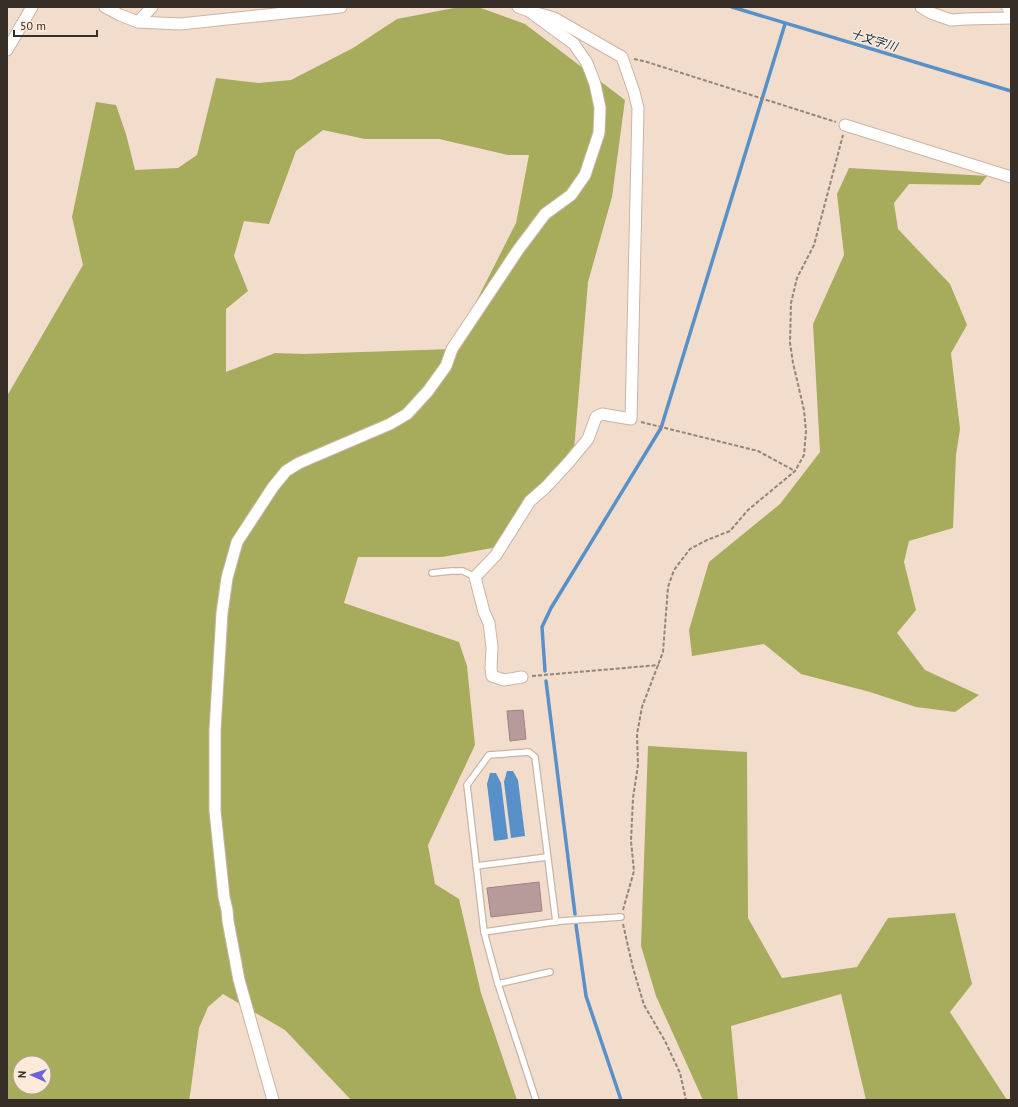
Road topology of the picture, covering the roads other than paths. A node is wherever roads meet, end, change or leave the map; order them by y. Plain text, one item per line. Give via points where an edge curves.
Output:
1 (32, 7) edge
2 (105, 7) edge
3 (152, 7) edge
4 (341, 7) edge
5 (518, 7) edge
6 (921, 7) edge
7 (529, 11) junction
8 (1011, 18) edge
9 (138, 22) junction
10 (7, 50) edge
11 (845, 125) road end
12 (1011, 177) edge
13 (432, 573) dead end
14 (475, 577) junction
15 (522, 677) road end
16 (547, 857) junction
17 (476, 866) junction
18 (621, 917) road end
19 (556, 922) junction
20 (484, 932) junction
21 (550, 972) dead end
22 (498, 984) junction
23 (273, 1100) edge
24 (536, 1100) edge

1 - 10 street
2 - 9 street
3 - 9 street
4 - 9 street via 180,24
5 - 7 street
6 - 8 street via 951,20
7 - 14 street via 554,18 622,57 638,108 630,419 602,414 596,417 588,439 546,487 530,501 496,555
7 - 23 street via 574,44 587,63 595,84 600,108 600,133 585,175 571,195 545,214 527,238 452,349 446,366 407,414 286,471 237,542 227,578 222,613 215,730 215,811 224,897 238,973
11 - 12 street
13 - 14 lane via 463,571
14 - 15 street via 489,623 492,676 504,680
16 - 17 lane
16 - 17 lane via 535,757 529,752 489,755 467,785
16 - 19 lane
17 - 20 lane
18 - 19 lane
19 - 20 lane
20 - 22 lane
21 - 22 lane
22 - 24 lane

